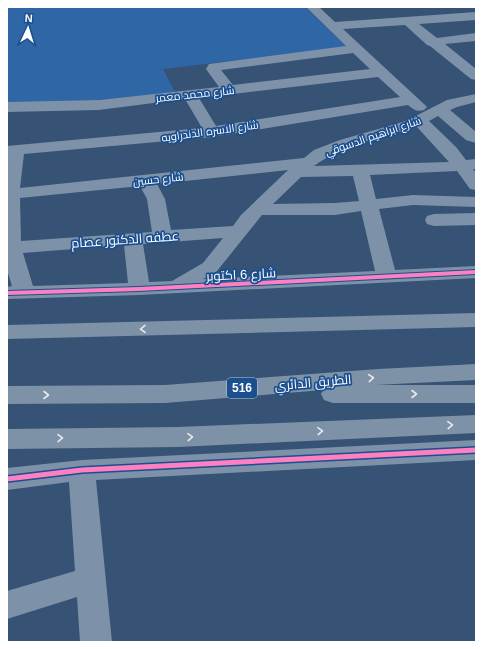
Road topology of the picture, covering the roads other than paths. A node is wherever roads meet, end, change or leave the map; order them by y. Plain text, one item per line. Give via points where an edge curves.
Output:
1 (315, 7) edge
2 (410, 7) edge
3 (476, 16) edge
4 (412, 20) junction
5 (332, 26) junction
6 (476, 36) edge
7 (432, 42) junction
8 (357, 48) junction
9 (476, 61) edge
10 (459, 63) junction
11 (382, 72) junction
12 (476, 76) edge
13 (229, 90) junction
14 (189, 94) junction
15 (476, 98) edge
16 (411, 100) junction
17 (7, 107) edge
18 (429, 115) junction
19 (212, 132) junction
20 (476, 138) edge
21 (12, 150) edge
22 (469, 165) edge
23 (301, 167) junction
24 (360, 170) junction
25 (146, 180) junction
26 (476, 185) edge
27 (9, 190) edge
28 (476, 202) edge
29 (370, 205) junction
30 (258, 210) junction
31 (476, 219) edge
32 (434, 220) dead end
33 (239, 231) junction
34 (162, 237) junction
35 (133, 239) junction
36 (11, 253) edge
37 (476, 272) edge
38 (387, 277) junction
39 (175, 287) junction
40 (139, 289) junction
41 (16, 293) edge
42 (476, 308) edge
43 (476, 320) edge
44 (169, 328) junction
45 (7, 332) edge
46 (476, 372) edge
47 (166, 394) junction
48 (476, 394) edge
49 (7, 396) edge
50 (476, 424) edge
51 (7, 438) edge
52 (476, 450) edge
53 (82, 470) junction
54 (7, 479) edge
55 (91, 580) junction
56 (7, 605) edge
57 (96, 642) edge

1 - 5 street
2 - 4 street
3 - 4 street
4 - 5 street
4 - 7 street
5 - 8 street
6 - 7 street
7 - 10 street
8 - 11 street
8 - 13 street via 214,67
9 - 10 street
10 - 12 street
11 - 13 street, شارع محمد معمر
11 - 16 street
13 - 14 street, شارع محمد معمر
14 - 17 street, شارع محمد معمر via 60,107
14 - 19 street
15 - 18 street, شارع ابراهيم الدسوقي via 452,103
16 - 18 street
16 - 19 street, شارع الاسره الدندراويه
18 - 20 street
18 - 22 street via 445,145
18 - 23 street, شارع ابراهيم الدسوقي via 400,128 331,148
19 - 21 street, شارع الاسره الدندراويه
21 - 27 street
22 - 24 street, شارع حسين
22 - 26 street
23 - 24 street, شارع حسين
23 - 25 street, شارع حسين
23 - 30 street, شارع ابراهيم الدسوقي
24 - 29 street
25 - 27 street, شارع حسين
25 - 34 street via 157,203
27 - 36 street
28 - 29 street via 419,200
29 - 30 street via 335,209
29 - 38 street
30 - 33 street, شارع ابراهيم الدسوقي
31 - 32 street
33 - 34 street, عطفه الدكتور عصام
33 - 39 street, شارع ابراهيم الدسوقي via 210,267
34 - 35 street, عطفه الدكتور عصام
35 - 36 street, عطفه الدكتور عصام
35 - 40 street
36 - 41 street via 17,274
37 - 38 street, شارع 6 اكتوبر
38 - 39 street, شارع 6 اكتوبر
39 - 40 street, شارع 6 اكتوبر
40 - 41 street, شارع 6 اكتوبر
42 - 44 highway
43 - 44 highway
44 -> 45 highway
47 -> 46 highway, الطريق الدائري / 516
47 -> 48 highway
49 -> 47 highway, الطريق الدائري / 516
51 -> 50 highway via 178,437
52 - 53 street
53 - 54 street
53 - 55 street
55 - 56 street
55 - 57 street

